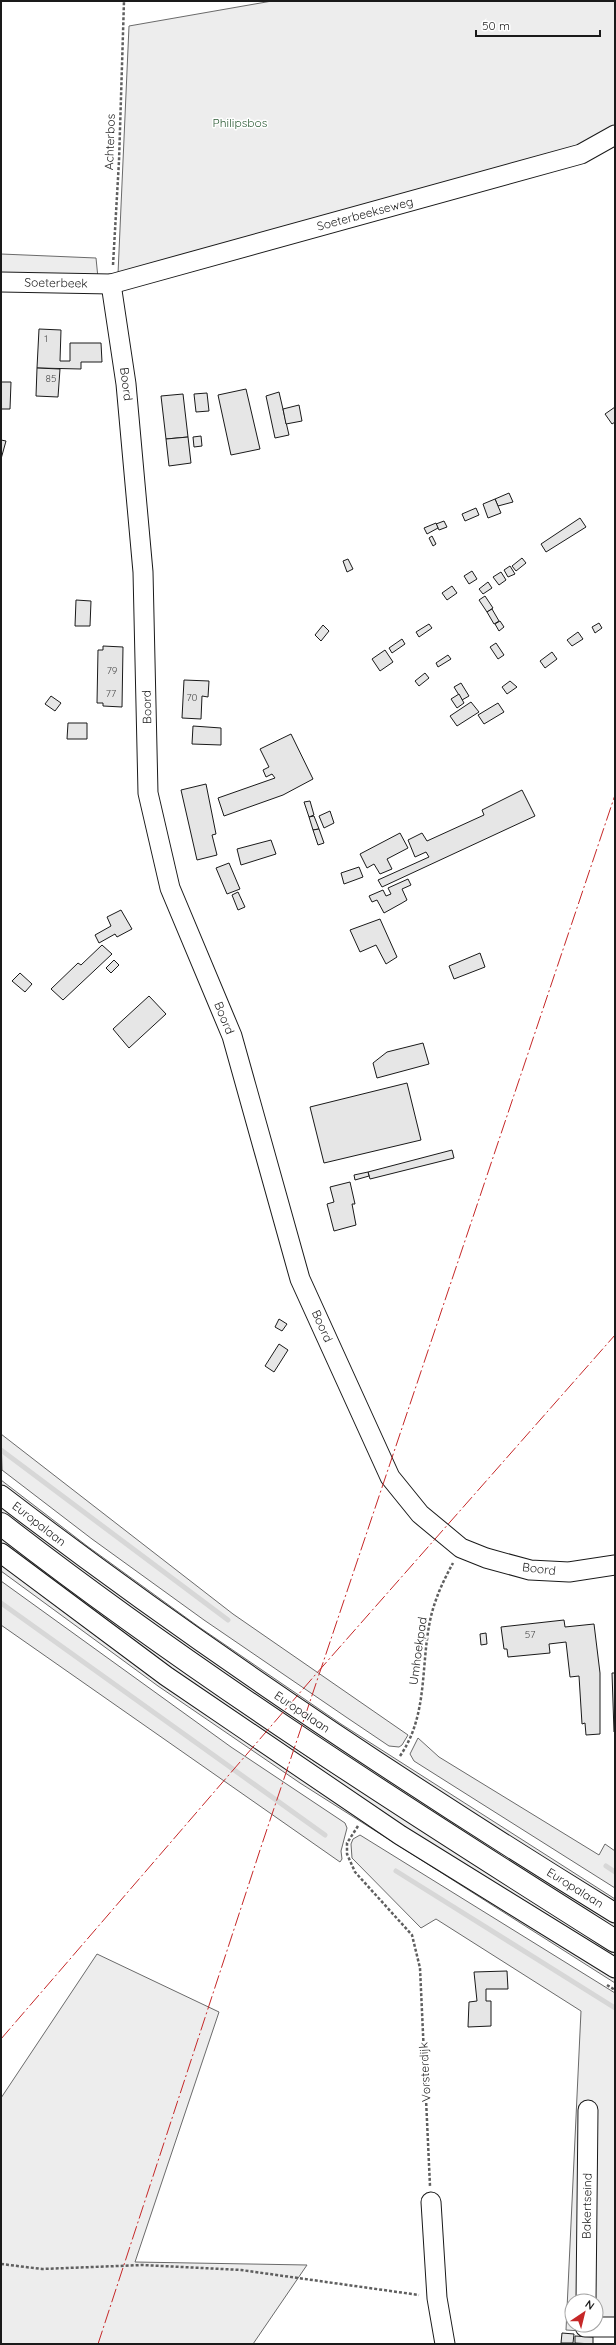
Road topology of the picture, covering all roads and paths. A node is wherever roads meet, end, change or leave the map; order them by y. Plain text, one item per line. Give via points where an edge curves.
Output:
1 (124, 1) edge
2 (615, 135) edge
3 (1, 282) edge
4 (111, 284) junction
5 (1, 1495) edge
6 (1, 1524) edge
7 (461, 1548) junction
8 (1, 1553) edge
9 (615, 1565) edge
10 (399, 1758) dead end
11 (358, 1826) dead end
12 (615, 1913) edge
13 (615, 1941) edge
14 (615, 1968) edge
15 (588, 2110) dead end
16 (431, 2202) joint
17 (1, 2264) edge
18 (586, 2293) edge
19 (437, 2298) junction
20 (604, 2327) edge
21 (615, 2327) edge
22 (445, 2344) edge

1 - 4 path, Achterbos via 119,161
2 - 4 street, Soeterbeekseweg via 581,154
3 - 4 street, Soeterbeek
4 - 7 street, Boord via 126,384 143,572 148,793 170,888 232,1036 300,1279 390,1477 420,1514
5 - 12 street, Europalaan via 79,1555 291,1705 458,1816
6 - 13 main road, Europalaan via 63,1573 242,1701 370,1786
7 - 9 street, Boord via 530,1570 569,1572
7 - 10 path, Umhoekpad via 440,1588 429,1625 418,1719 408,1745
8 - 14 street via 166,1676 388,1827
11 - 16 path, Vorsterdijk via 347,1842 347,1854 355,1872 412,1936 420,1968
15 - 18 street, Bakertseind
16 - 19 street
17 - 19 path via 42,2269 143,2265 241,2270
19 - 22 street
20 - 21 street

